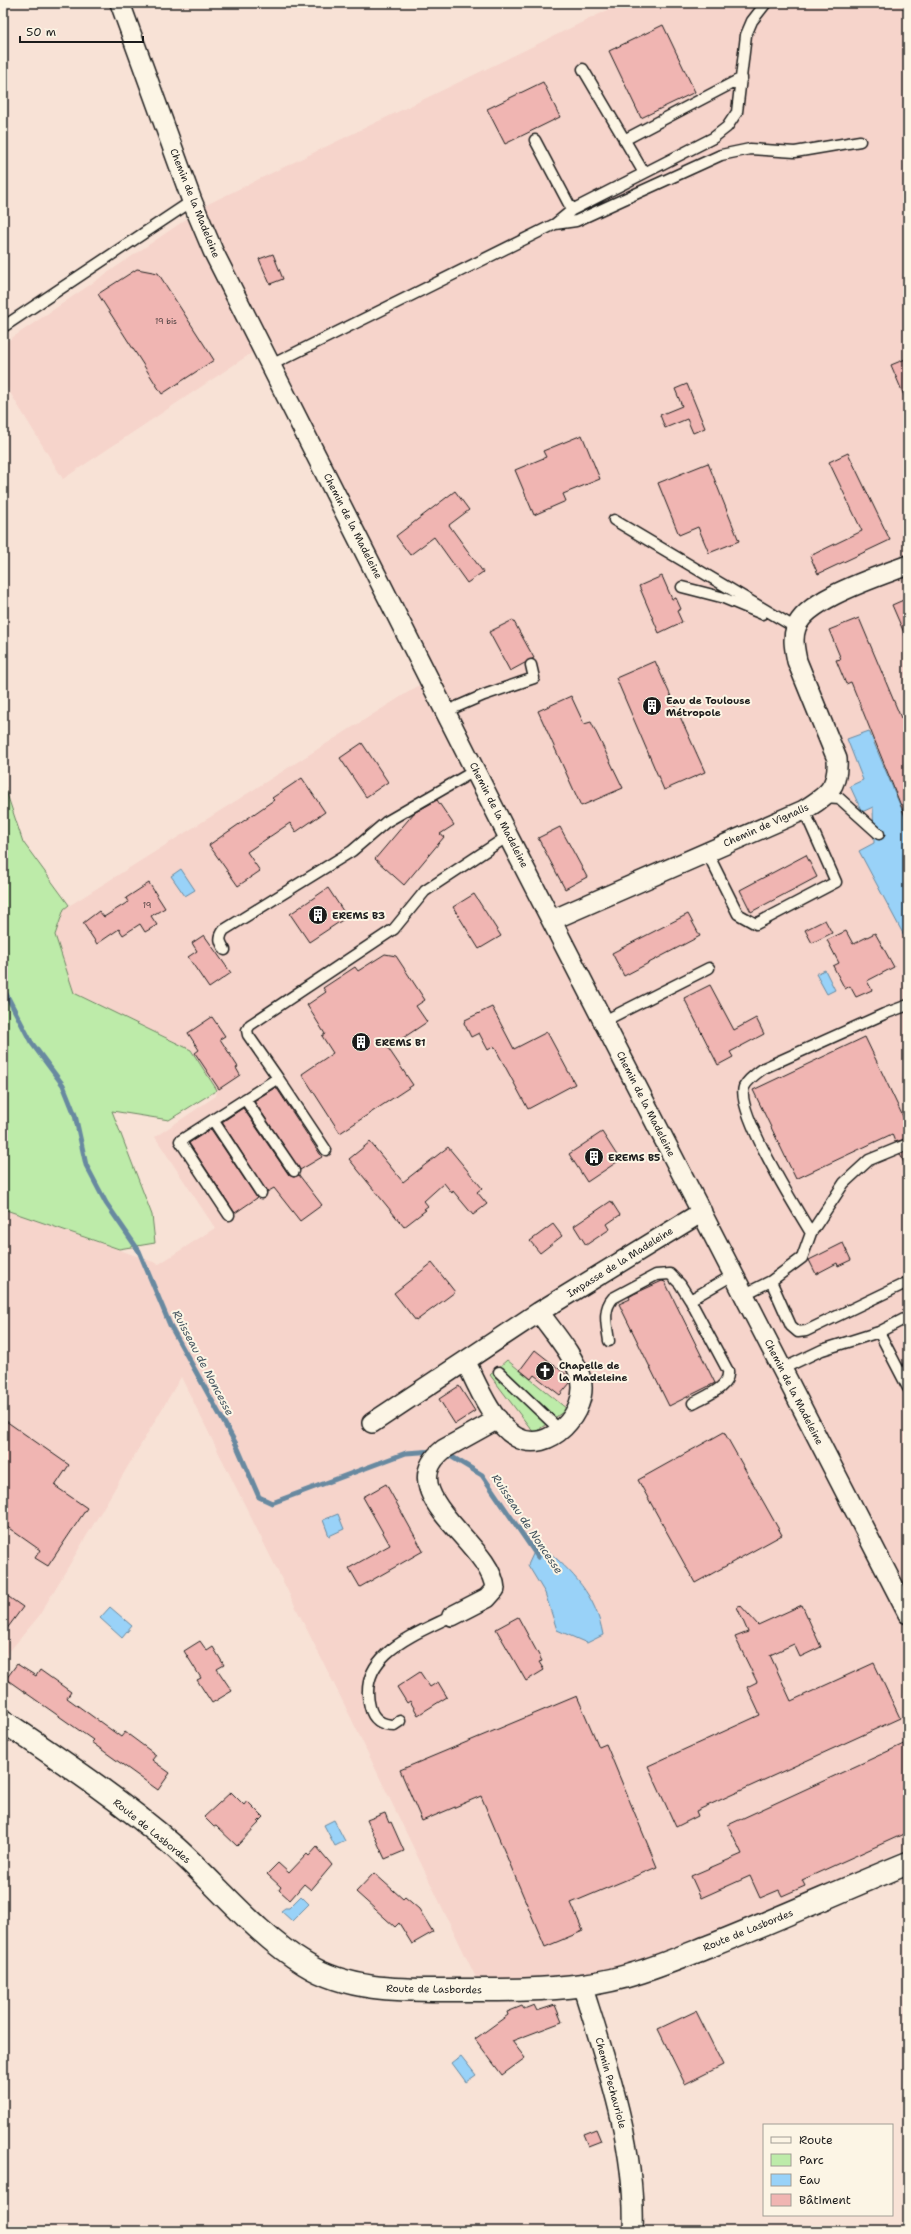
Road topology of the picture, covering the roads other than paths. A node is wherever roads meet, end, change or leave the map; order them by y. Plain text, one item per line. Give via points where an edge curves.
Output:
1 (120, 3) edge
2 (766, 3) edge
3 (583, 69) dead end
4 (742, 78) junction
5 (535, 140) dead end
6 (624, 140) junction
7 (860, 141) dead end
8 (644, 173) junction
9 (192, 201) junction
10 (572, 210) junction
11 (555, 224) junction
12 (3, 327) edge
13 (271, 364) junction
14 (614, 520) dead end
15 (908, 565) edge
16 (682, 586) dead end
17 (796, 628) junction
18 (531, 665) dead end
19 (447, 711) junction
20 (476, 770) junction
21 (824, 797) junction
22 (804, 810) junction
23 (879, 834) dead end
24 (508, 836) junction
25 (707, 852) junction
26 (552, 920) junction
27 (225, 950) dead end
28 (709, 968) dead end
29 (908, 1005) edge
30 (604, 1021) junction
31 (278, 1078) junction
32 (245, 1099) junction
33 (213, 1120) junction
34 (908, 1144) edge
35 (326, 1150) dead end
36 (294, 1172) dead end
37 (261, 1193) dead end
38 (702, 1212) junction
39 (229, 1215) dead end
40 (812, 1233) junction
41 (733, 1275) junction
42 (771, 1282) junction
43 (908, 1282) edge
44 (743, 1295) junction
45 (690, 1300) junction
46 (539, 1312) junction
47 (908, 1318) edge
48 (879, 1332) junction
49 (609, 1341) dead end
50 (466, 1362) junction
51 (782, 1369) junction
52 (499, 1372) dead end
53 (908, 1388) edge
54 (693, 1403) dead end
55 (498, 1419) junction
56 (372, 1423) dead end
57 (560, 1430) junction
58 (908, 1614) edge
59 (452, 1616) joint
60 (3, 1721) edge
61 (400, 1721) dead end
62 (908, 1863) edge
63 (582, 1986) junction
64 (633, 2231) edge

1 - 9 street, Chemin de la Madeleine
2 - 4 lane via 752,21 746,35
3 - 6 lane
4 - 6 lane
4 - 8 lane via 737,112 727,127 713,138
5 - 10 lane
6 - 8 lane
7 - 11 lane via 795,152 750,149 721,155 576,221
8 - 10 lane
9 - 12 lane
9 - 13 street, Chemin de la Madeleine via 213,251
10 - 11 lane
11 - 13 lane
13 - 19 street, Chemin de la Madeleine
14 - 17 lane
15 - 17 street, Chemin de Vignalis via 811,607
16 - 17 lane via 721,597
17 - 21 street, Chemin de Vignalis via 794,644 797,661 837,759 838,772 833,786
18 - 19 lane via 534,678
19 - 20 street, Chemin de la Madeleine
20 - 24 street, Chemin de la Madeleine
20 - 27 lane via 386,822 352,851 224,930 219,940
21 - 22 street, Chemin de Vignalis
21 - 23 lane via 839,798
22 - 25 street, Chemin de Vignalis
22 - 25 lane via 836,882 756,924 738,914
24 - 26 street, Chemin de la Madeleine
24 - 31 lane via 425,891 394,928 250,1025 248,1035
25 - 26 street, Chemin de Vignalis
26 - 30 street, Chemin de la Madeleine
28 - 30 lane
29 - 40 lane via 764,1068 752,1077 744,1088 743,1098 747,1113 783,1188
30 - 38 street, Chemin de la Madeleine
31 - 32 lane
31 - 35 lane
32 - 33 lane
32 - 36 lane
33 - 37 lane
33 - 39 lane via 180,1141
34 - 40 lane via 869,1160 844,1183
38 - 41 street, Chemin de la Madeleine
38 - 46 street, Impasse de la Madeleine
40 - 42 lane via 802,1258
41 - 44 street, Chemin de la Madeleine
41 - 45 lane
42 - 43 lane via 792,1326 798,1332 806,1331
42 - 44 lane
44 - 51 street, Chemin de la Madeleine
45 - 49 lane via 670,1274 656,1275 613,1298 609,1303 606,1318
45 - 54 lane via 729,1377 724,1386
46 - 50 street, Impasse de la Madeleine
46 - 57 street via 581,1379 578,1406
47 - 48 lane
48 - 51 lane via 822,1350
48 - 53 lane
50 - 55 street
50 - 56 street, Impasse de la Madeleine
51 - 58 street, Chemin de la Madeleine
52 - 57 lane
55 - 57 street via 517,1437 534,1442 552,1437
55 - 59 street via 444,1449 437,1455 429,1470 427,1482 434,1501 469,1544 494,1583 495,1589 487,1598
59 - 61 lane via 392,1648 374,1668 368,1689 371,1711 376,1720 382,1723 394,1725
60 - 63 street, Route de Lasbordes via 98,1787 164,1839 289,1954 321,1973 363,1985 418,1990
62 - 63 street, Route de Lasbordes via 669,1962 627,1976
63 - 64 street, Chemin Pechauriole via 624,2124

